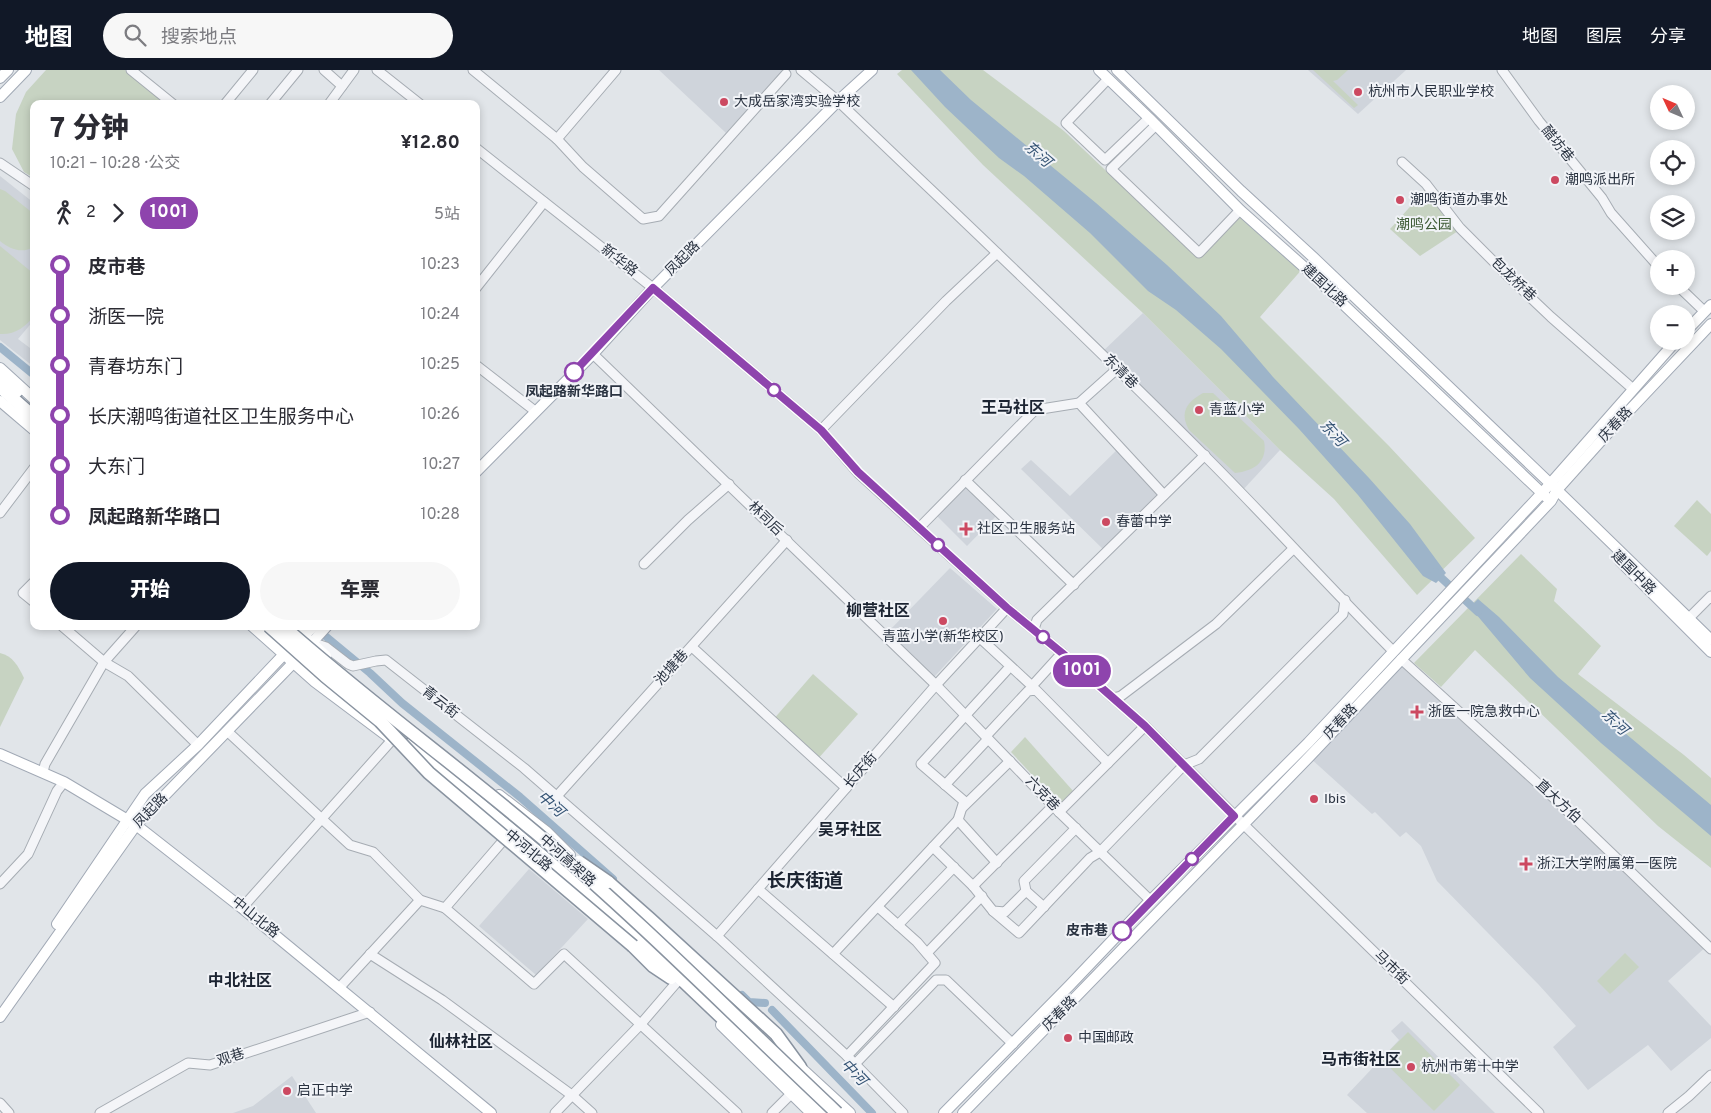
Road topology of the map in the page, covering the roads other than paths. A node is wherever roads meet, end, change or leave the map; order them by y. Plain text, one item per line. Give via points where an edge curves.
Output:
1 (8, 70) edge
2 (26, 70) edge
3 (131, 70) edge
4 (253, 70) edge
5 (298, 70) edge
6 (324, 70) edge
7 (354, 70) edge
8 (377, 70) edge
9 (473, 70) edge
10 (616, 70) edge
11 (801, 70) edge
12 (872, 70) edge
13 (1099, 70) edge
14 (1116, 70) edge
15 (1502, 70) edge
16 (786, 74) dead end
17 (0, 78) edge
18 (1108, 79) junction
19 (342, 86) junction
20 (0, 97) edge
21 (168, 100) edge
22 (228, 100) edge
23 (273, 100) edge
24 (332, 100) edge
25 (415, 100) edge
26 (838, 102) junction
27 (1153, 121) junction
28 (557, 139) junction
29 (480, 151) edge
30 (0, 162) edge
31 (1402, 162) dead end
32 (30, 183) edge
33 (544, 202) junction
34 (1240, 210) junction
35 (997, 253) junction
36 (1650, 257) edge
37 (480, 283) edge
38 (653, 288) junction
39 (1690, 295) edge
40 (1708, 308) edge
41 (1695, 321) edge
42 (1709, 329) edge
43 (1668, 350) edge
44 (593, 354) junction
45 (0, 368) edge
46 (480, 368) edge
47 (1117, 369) junction
48 (0, 376) edge
49 (0, 387) edge
50 (1633, 389) junction
51 (30, 395) edge
52 (0, 401) edge
53 (30, 402) edge
54 (1079, 403) junction
55 (535, 412) junction
56 (30, 413) edge
57 (30, 427) edge
58 (821, 430) junction
59 (1205, 455) junction
60 (480, 468) edge
61 (30, 473) edge
62 (965, 480) junction
63 (729, 484) junction
64 (1554, 487) junction
65 (1542, 493) junction
66 (1164, 495) junction
67 (1551, 501) junction
68 (0, 512) edge
69 (919, 528) junction
70 (787, 540) junction
71 (1293, 549) junction
72 (644, 564) dead end
73 (1074, 585) junction
74 (30, 586) edge
75 (1711, 596) edge
76 (30, 599) edge
77 (1344, 600) junction
78 (1007, 608) junction
79 (1689, 618) junction
80 (1034, 629) junction
81 (67, 630) edge
82 (132, 630) edge
83 (256, 630) edge
84 (273, 630) edge
85 (287, 630) edge
86 (316, 632) edge
87 (980, 638) junction
88 (1711, 640) edge
89 (692, 647) junction
90 (1393, 650) junction
91 (1711, 652) edge
92 (1062, 653) junction
93 (283, 655) junction
94 (1401, 659) junction
95 (104, 662) junction
96 (294, 664) junction
97 (1007, 670) dead end
98 (936, 685) junction
99 (1113, 698) junction
100 (964, 714) junction
101 (380, 721) junction
102 (1145, 726) junction
103 (228, 732) junction
104 (987, 738) junction
105 (392, 740) junction
106 (198, 745) junction
107 (0, 754) edge
108 (1010, 761) junction
109 (1108, 763) junction
110 (1184, 764) junction
111 (43, 772) junction
112 (64, 782) junction
113 (945, 785) junction
114 (846, 788) junction
115 (557, 796) junction
116 (963, 807) junction
117 (1056, 809) junction
118 (1234, 816) junction
119 (322, 819) junction
120 (958, 820) junction
121 (132, 822) junction
122 (1243, 823) junction
123 (1076, 828) junction
124 (535, 832) junction
125 (508, 835) junction
126 (933, 847) junction
127 (1100, 852) junction
128 (997, 862) junction
129 (954, 867) junction
130 (0, 884) edge
131 (973, 886) junction
132 (758, 889) junction
133 (1026, 891) junction
134 (982, 896) junction
135 (420, 900) junction
136 (1151, 900) junction
137 (878, 907) junction
138 (1044, 907) junction
139 (242, 908) junction
140 (445, 908) junction
141 (993, 911) junction
142 (898, 925) junction
143 (717, 936) junction
144 (1711, 948) edge
145 (927, 953) junction
146 (370, 954) junction
147 (833, 954) junction
148 (676, 982) junction
149 (340, 987) junction
150 (894, 1007) junction
151 (0, 1008) edge
152 (370, 1012) junction
153 (0, 1017) edge
154 (640, 1024) junction
155 (1013, 1044) junction
156 (847, 1056) junction
157 (855, 1064) junction
158 (800, 1067) junction
159 (1711, 1075) edge
160 (791, 1094) junction
161 (573, 1096) junction
162 (0, 1103) edge
163 (9, 1113) edge
164 (100, 1113) edge
165 (491, 1113) edge
166 (556, 1113) edge
167 (592, 1113) edge
168 (737, 1113) edge
169 (772, 1113) edge
170 (811, 1113) edge
171 (822, 1113) edge
172 (837, 1113) edge
173 (850, 1113) edge
174 (903, 1113) edge
175 (944, 1113) edge
176 (963, 1113) edge
177 (1539, 1113) edge
178 (1668, 1113) edge

1 - 17 main road
2 - 20 main road
3 - 21 street
4 - 22 street
5 - 23 street
6 - 19 street
7 - 19 street
8 - 25 street
9 - 28 street
10 - 28 street
11 - 26 street, 东清巷
12 - 26 main road, 凤起路
13 - 18 main road, 建国北路
14 - 64 main road, 建国北路
15 - 36 street, 醋坊巷 via 1611,213
16 - 28 street via 659,216 643,219 583,168
18 - 27 main road, 建国北路
18 - 27 street via 1066,124 1105,160
19 - 24 street
26 - 35 street, 东清巷
26 - 38 main road, 凤起路
27 - 34 main road, 建国北路
27 - 34 street via 1111,169 1199,253
29 - 33 street, 新华路
30 - 32 street
31 - 50 street, 包龙桥巷 via 1426,184 1460,228 1511,279
33 - 37 street
33 - 38 street, 新华路
34 - 65 main road, 建国北路
35 - 47 street, 东清巷
35 - 58 street
38 - 44 main road, 凤起路
38 - 58 street, 新华路
39 - 40 street
40 - 41 main road
42 - 64 main road, 庆春路
43 - 50 main road, 庆春路
44 - 55 main road, 凤起路
44 - 63 street, 林司后
45 - 51 main road
46 - 55 street
47 - 54 street
47 - 59 street, 东清巷
48 - 53 highway
49 - 56 highway
50 - 64 main road, 庆春路
52 - 57 main road
54 - 62 street via 1035,410
54 - 66 street
55 - 60 main road, 凤起路
58 - 69 street, 新华路 via 858,472
59 - 66 street
59 - 71 street, 东清巷
61 - 68 street
62 - 69 street
62 - 73 street
63 - 70 street, 林司后
63 - 72 street
64 - 65 main road, 庆春路
64 - 67 main road, 庆春路
64 - 79 main road, 建国中路
65 - 67 main road, 建国北路
65 - 90 main road, 庆春路
66 - 73 street
67 - 91 main road, 建国中路 via 1560,502
67 - 94 main road, 庆春路
69 - 78 street, 新华路
70 - 89 street, 池塘巷
70 - 98 street, 林司后
71 - 77 street, 东清巷
71 - 99 street via 1216,624 1121,696
73 - 80 street via 1037,620
74 - 76 street via 23,593
75 - 79 street
77 - 90 street, 东清巷
77 - 110 street via 1342,614 1199,759
78 - 80 street, 新华路
78 - 87 street, 长庆街
79 - 88 main road, 建国中路
80 - 92 street, 新华路
81 - 95 street
82 - 95 street
83 - 93 main road, 中河北路
84 - 101 highway, 中河高架路, bridge
85 - 124 highway, 中河高架路, bridge via 332,670
86 - 93 main road
86 - 96 main road, 凤起路
86 - 115 street, 青云街 via 326,647 348,664 353,666 386,660
86 - 158 main road, 中河北路 via 335,665 547,832 787,1059
87 - 92 street via 1032,686
87 - 98 street, 长庆街
89 - 114 street
89 - 115 street, 池塘巷
90 - 118 main road, 庆春路 via 1308,743
92 - 99 street, 新华路
93 - 96 main road, 中河北路
93 - 106 main road
94 - 122 main road, 庆春路
94 - 144 street, 直大方伯 via 1556,800
95 - 106 street via 128,676
95 - 111 street
96 - 103 main road, 凤起路
96 - 105 main road, 中河北路
97 - 100 street
98 - 100 street, 六克巷
98 - 114 street, 长庆街
99 - 102 street, 新华路
100 - 104 street, 六克巷
100 - 113 street via 921,764
101 - 148 highway, bridge via 430,773 653,966
101 - 171 highway, 中河高架路, bridge via 618,919
102 - 109 street
102 - 110 street, 新华路
103 - 119 street
103 - 121 main road, 凤起路
104 - 108 street, 六克巷
104 - 109 street via 1028,691 1036,690
104 - 113 street
105 - 119 street
105 - 125 main road, 中河北路
106 - 121 main road via 146,794
107 - 111 main road, 中山北路
108 - 116 street
108 - 117 street, 六克巷
109 - 117 street
110 - 118 street, 新华路
110 - 127 street
111 - 112 main road, 中山北路
112 - 121 main road, 中山北路
112 - 130 street via 28,854
113 - 116 street via 964,801
114 - 132 street, 长庆街
115 - 143 street, 青云街
116 - 120 street
117 - 123 street, 六克巷
117 - 128 street
118 - 122 street, 新华路
118 - 136 main road, 庆春路
119 - 135 street via 350,845 373,852
119 - 139 street
120 - 126 street
120 - 128 street
121 - 139 main road, 中山北路
121 - 151 main road
121 - 153 main road, 凤起路
122 - 176 main road, 庆春路
122 - 177 street, 马市街
123 - 127 street, 六克巷
123 - 133 street via 1024,881
124 - 158 highway, bridge via 608,882 650,918 776,1034
124 - 172 highway, 中河高架路, bridge via 624,911
125 - 140 street
125 - 148 main road, 中河北路 via 636,942
126 - 129 street
126 - 137 street
127 - 136 street, 六克巷
127 - 138 street via 1090,858
128 - 131 street
129 - 131 street
129 - 142 street
131 - 134 street
132 - 143 street, 长庆街
132 - 147 street
133 - 138 street
133 - 141 street via 1005,912
134 - 141 street
134 - 145 street
135 - 140 street
135 - 146 street
136 - 155 main road, 庆春路
137 - 142 street
137 - 147 street
138 - 141 street via 1019,933
139 - 149 main road, 中山北路
140 - 154 street via 534,984 564,954
142 - 145 street
143 - 156 street, 青云街
145 - 150 street via 935,963
146 - 149 street
146 - 161 street via 442,1000
147 - 150 street
148 - 154 street
148 - 160 main road, 中河北路
149 - 152 main road, 中山北路
150 - 156 street
152 - 164 street, 观巷 via 210,1065 188,1063
152 - 165 main road, 中山北路
154 - 161 street
154 - 168 street
155 - 157 street via 946,980 936,980
155 - 175 main road, 庆春路
156 - 157 street, 青云街
157 - 174 street, 青云街
158 - 173 main road, 中河北路
159 - 178 street
160 - 169 street
160 - 170 main road, 中河北路
161 - 166 street
161 - 167 street
162 - 163 street

